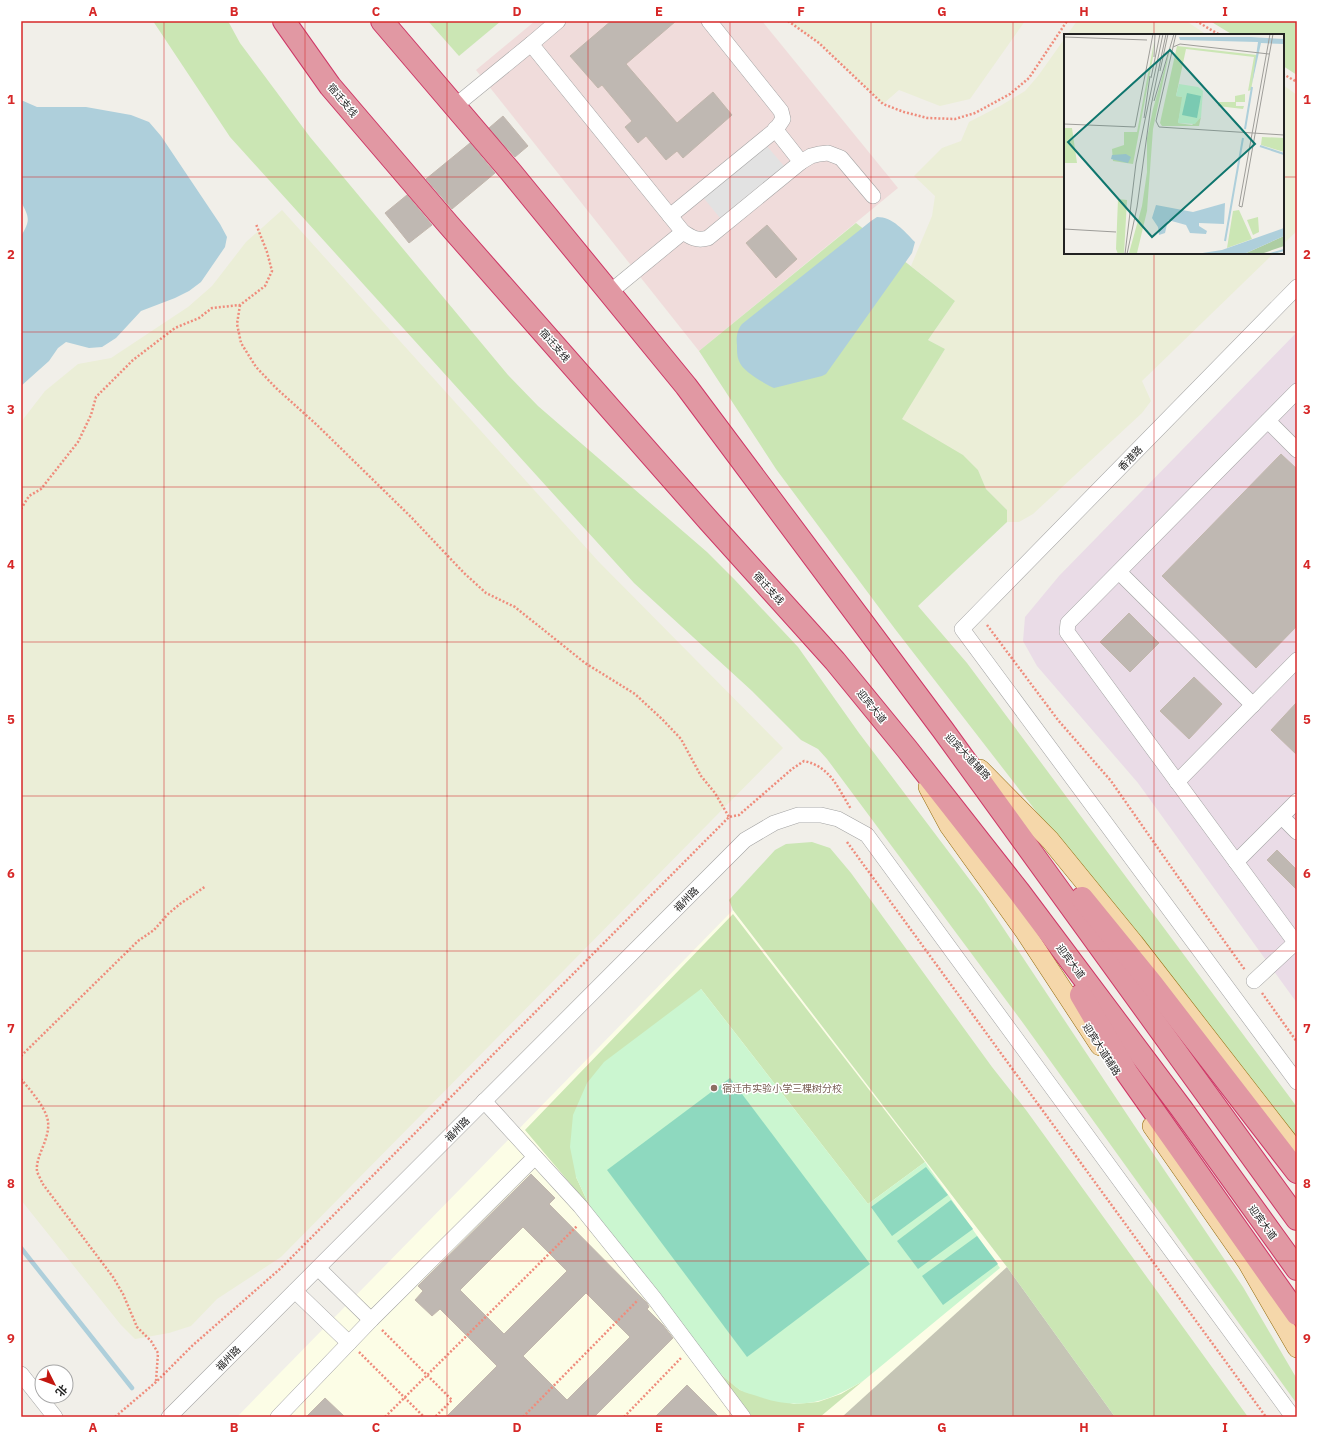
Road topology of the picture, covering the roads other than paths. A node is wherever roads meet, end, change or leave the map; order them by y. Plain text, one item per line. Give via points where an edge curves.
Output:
1 (284, 21) edge
2 (382, 21) edge
3 (558, 21) edge
4 (709, 21) edge
5 (531, 44) junction
6 (455, 106) junction
7 (775, 129) junction
8 (802, 162) junction
9 (873, 196) dead end
10 (670, 216) junction
11 (683, 232) junction
12 (1297, 288) edge
13 (610, 292) junction
14 (1297, 392) edge
15 (1268, 421) junction
16 (1297, 450) edge
17 (1119, 572) junction
18 (835, 661) joint
19 (1294, 668) edge
20 (1253, 705) junction
21 (942, 730) junction
22 (908, 749) junction
23 (1177, 782) junction
24 (1297, 801) edge
25 (1282, 817) junction
26 (1297, 832) edge
27 (1236, 862) junction
28 (1020, 893) junction
29 (1296, 942) edge
30 (1254, 982) road end
31 (1297, 1082) edge
32 (484, 1101) junction
33 (1297, 1153) edge
34 (535, 1157) junction
35 (1297, 1172) edge
36 (1297, 1219) edge
37 (318, 1268) junction
38 (1297, 1269) edge
39 (295, 1291) junction
40 (1297, 1314) edge
41 (371, 1320) junction
42 (349, 1342) junction
43 (1297, 1348) edge
44 (21, 1374) edge
45 (55, 1417) edge
46 (169, 1417) edge
47 (278, 1417) edge
48 (743, 1417) edge
49 (1293, 1417) edge

1 - 18 highway, 宿迁支线 via 330,86 448,224
2 - 6 highway
3 - 5 street
4 - 7 street via 780,111 783,119
5 - 6 street
5 - 10 street
6 - 13 highway
7 - 8 street
7 - 10 street
8 - 9 street via 811,156 828,153 841,158
8 - 11 street via 708,238 700,240
10 - 11 street
11 - 13 street
12 - 31 street, 香港路 via 962,629
13 - 21 highway via 686,386
14 - 15 street
15 - 16 street
15 - 17 street
17 - 20 street
17 - 23 street via 1068,623 1068,632
18 - 22 highway, 迎宾大道
19 - 20 street
20 - 23 street
21 - 33 main road, 迎宾大道辅路 via 1050,840 1134,943
21 - 35 highway via 1152,984
21 - 36 highway
22 - 28 highway, 迎宾大道
22 - 43 main road, 迎宾大道辅路 via 949,826 1025,932 1170,1154 1247,1262
23 - 27 street
24 - 25 street
25 - 26 street
25 - 27 street
27 - 29 street
28 - 38 highway, 迎宾大道
28 - 40 highway via 1127,1073
29 - 30 street
32 - 34 street
32 - 37 street, 福州路
32 - 49 street, 福州路 via 746,840 774,823 798,816 821,815 838,819 867,835
34 - 41 street
34 - 48 street via 648,1290
37 - 39 street, 福州路
37 - 41 street
39 - 42 street
39 - 46 street, 福州路
41 - 42 street
42 - 47 street
44 - 45 street

